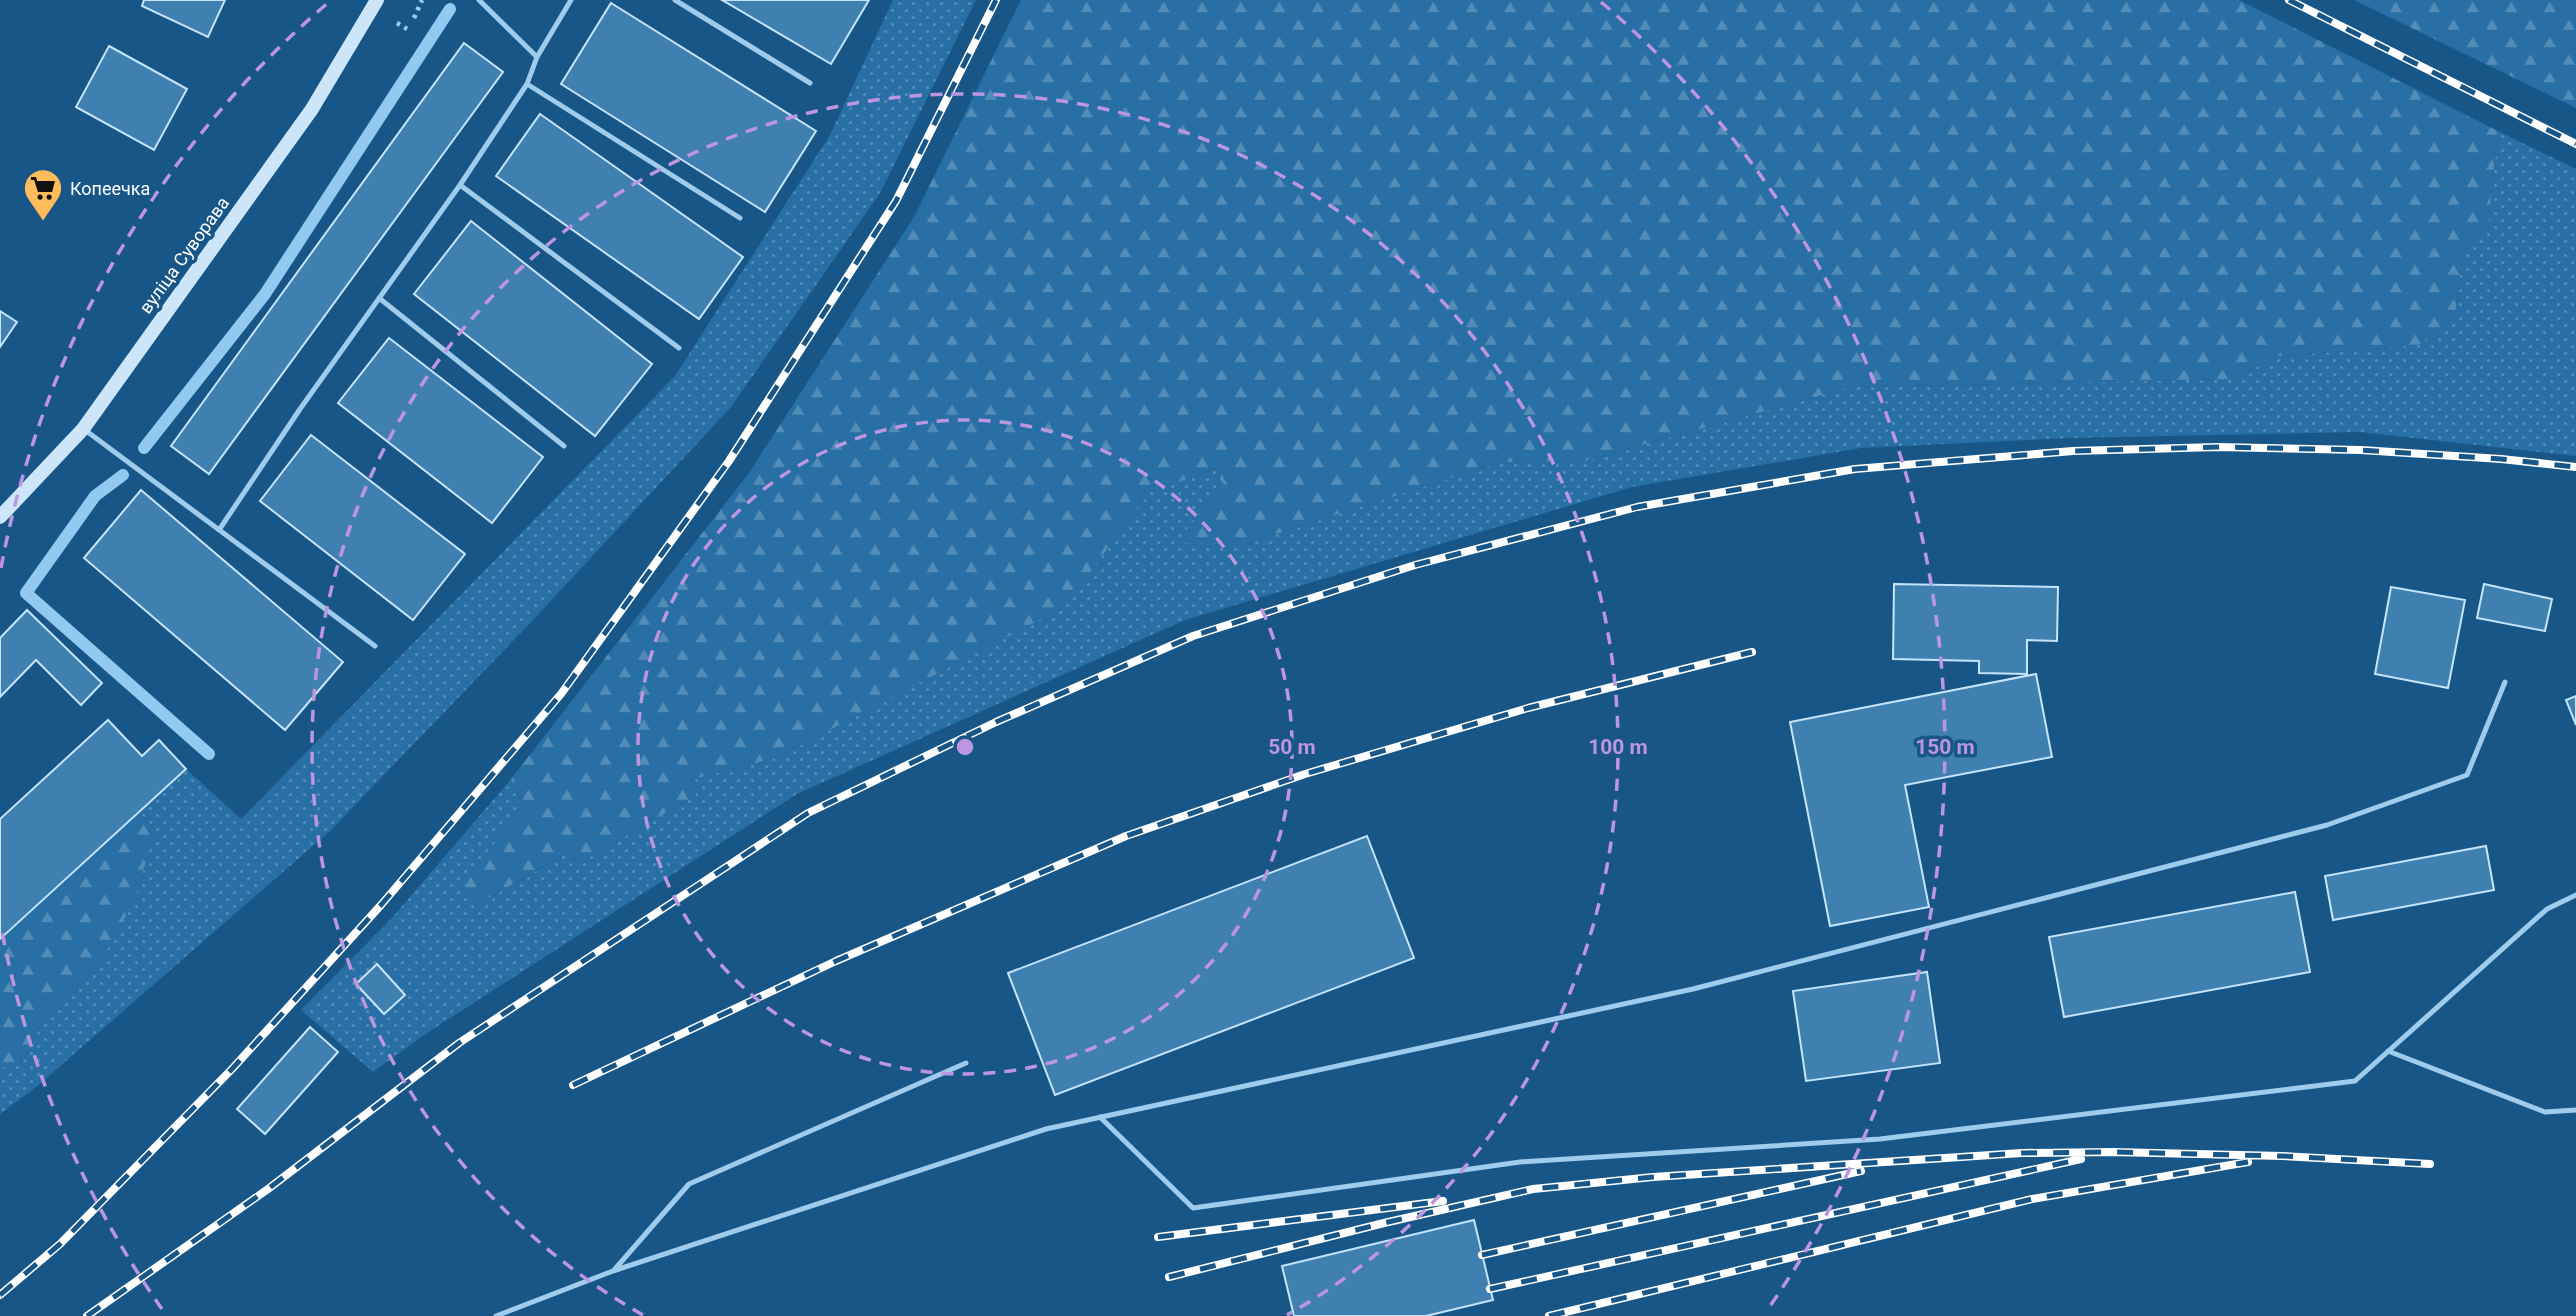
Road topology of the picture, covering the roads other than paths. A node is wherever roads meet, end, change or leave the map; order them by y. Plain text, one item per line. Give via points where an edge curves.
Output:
1 (377, 0) edge
2 (479, 0) edge
3 (571, 0) edge
4 (675, 0) edge
5 (537, 57) junction
6 (810, 83) dead end
7 (527, 84) junction
8 (460, 185) junction
9 (740, 218) dead end
10 (379, 298) junction
11 (680, 348) dead end
12 (83, 429) junction
13 (564, 446) dead end
14 (0, 517) edge
15 (219, 530) junction
16 (374, 646) dead end
17 (2505, 682) dead end
18 (2576, 895) edge
19 (2388, 1051) junction
20 (966, 1063) dead end
21 (2576, 1110) edge
22 (1100, 1117) junction
23 (613, 1271) junction
24 (496, 1316) edge

1 - 12 street, вуліца Суворава via 312,108
2 - 5 lane
3 - 5 lane
4 - 6 lane
5 - 7 lane
7 - 8 lane
7 - 9 lane
8 - 10 lane
8 - 11 lane
10 - 13 lane
10 - 15 lane
12 - 14 street, вуліца Суворава
12 - 15 lane
15 - 16 lane
17 - 22 lane via 2467,775 2328,825 1693,989
18 - 19 lane via 2547,908
19 - 21 lane via 2545,1112
19 - 22 lane via 2355,1081 1880,1139 1520,1162 1193,1208
20 - 23 lane via 689,1184
22 - 23 lane via 1046,1129
23 - 24 lane

